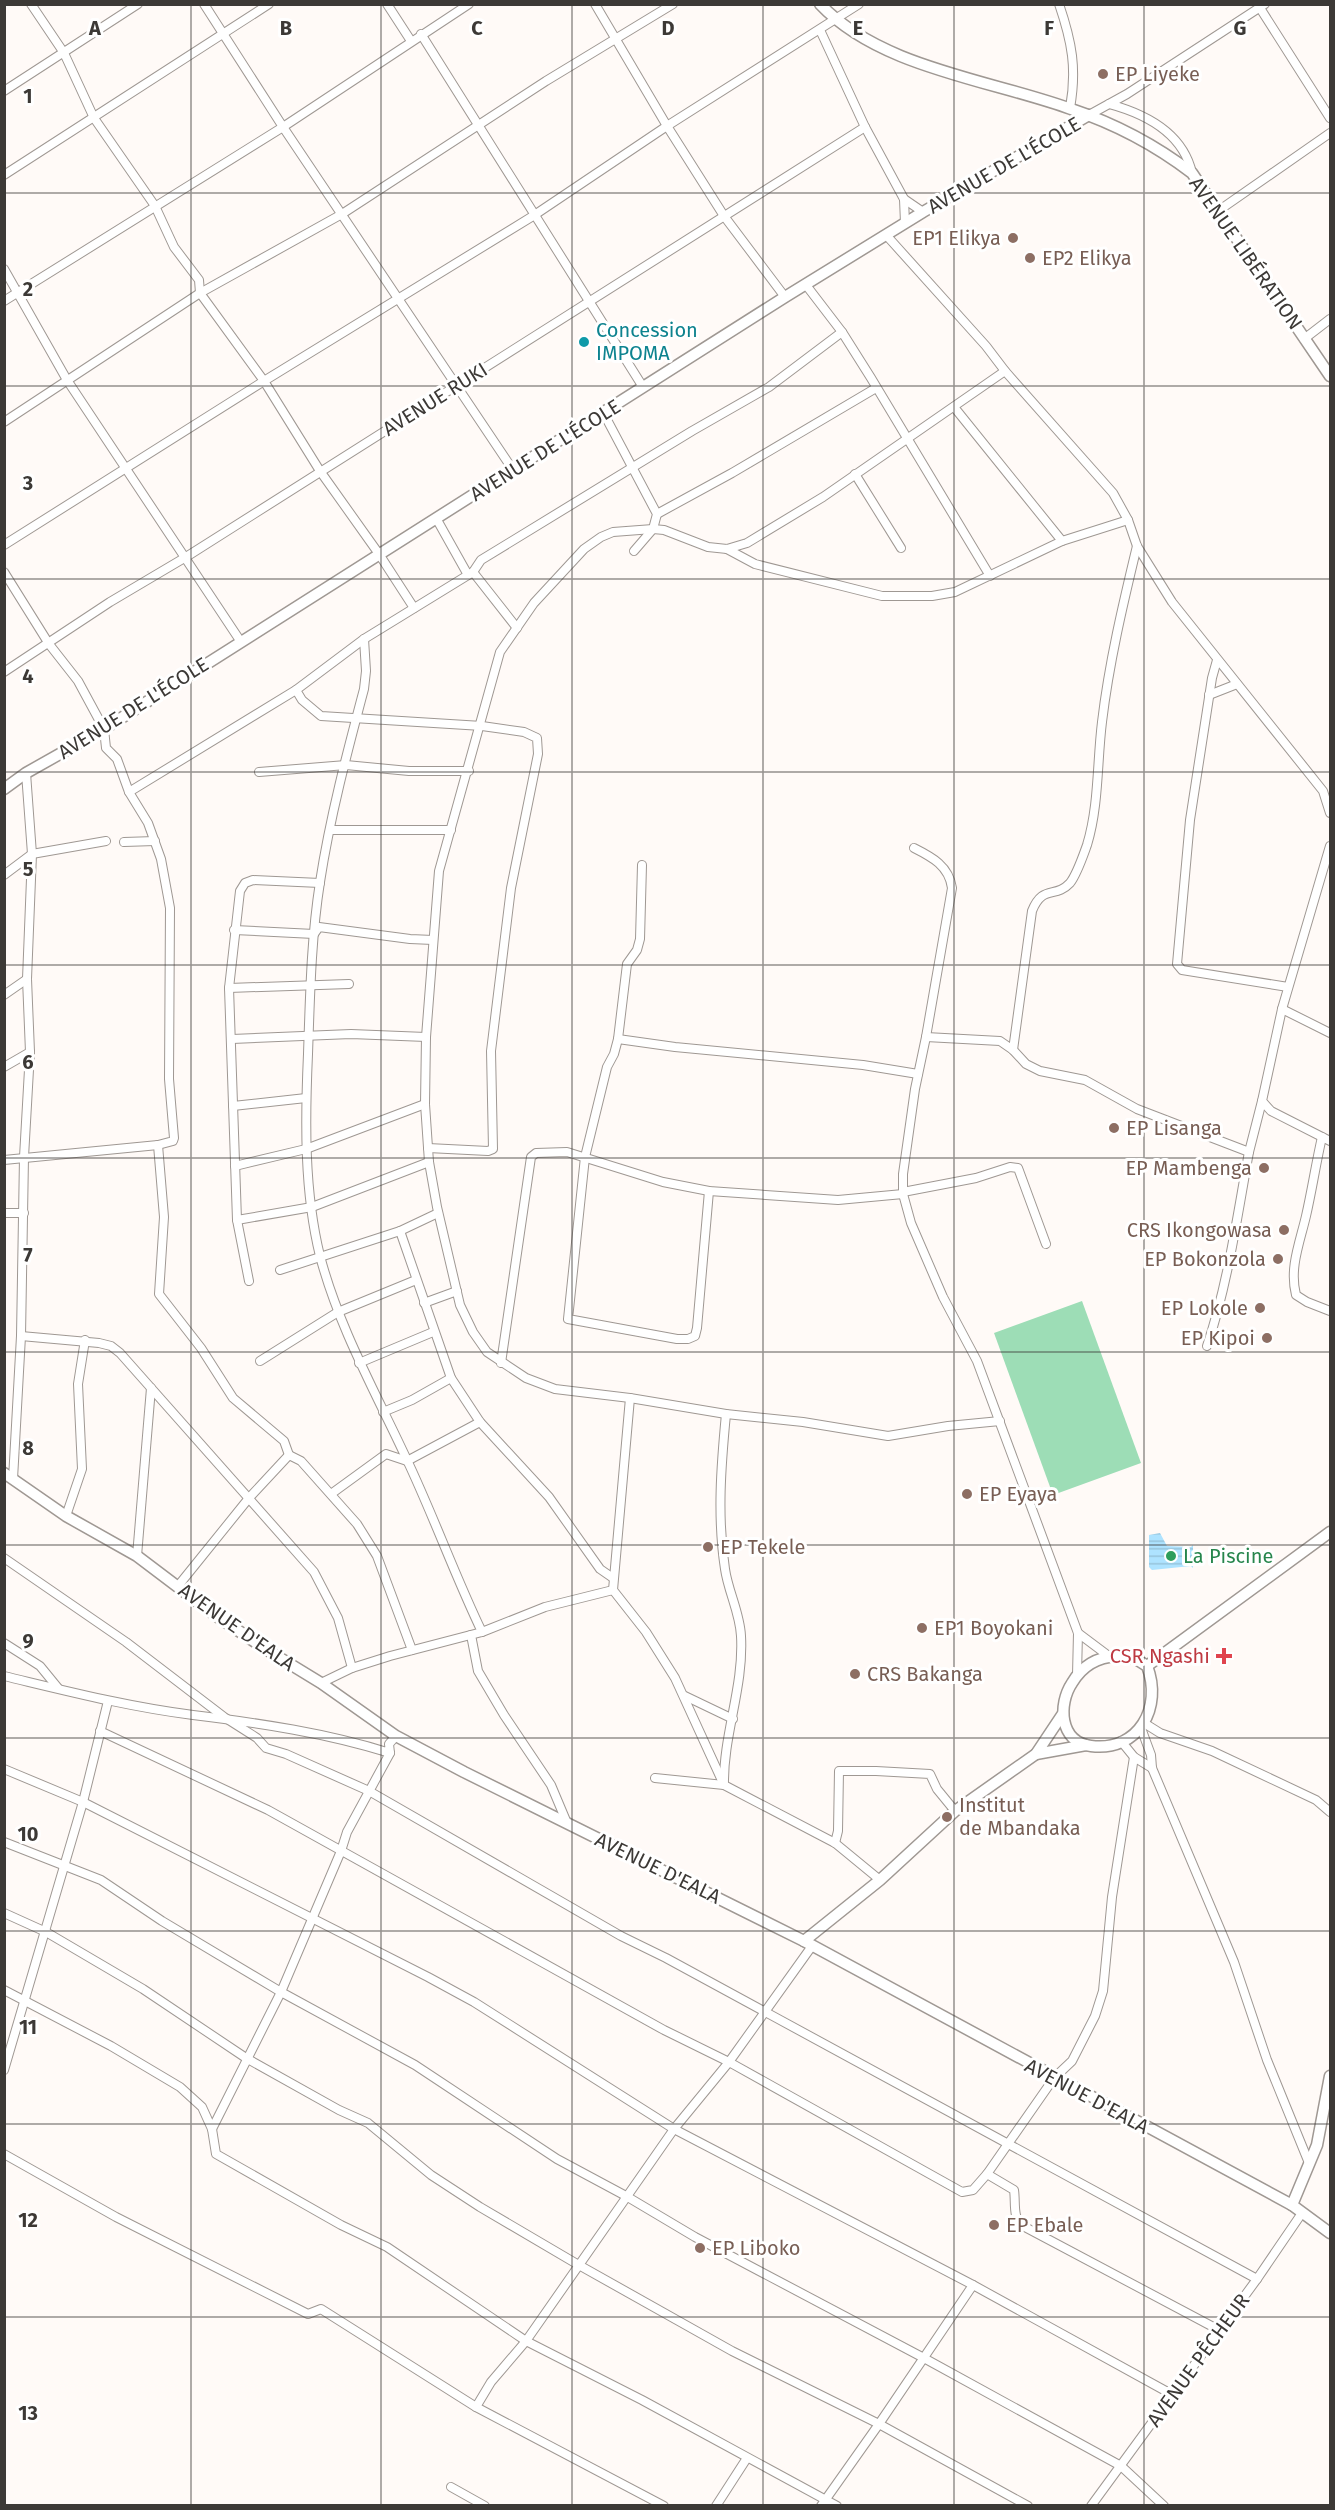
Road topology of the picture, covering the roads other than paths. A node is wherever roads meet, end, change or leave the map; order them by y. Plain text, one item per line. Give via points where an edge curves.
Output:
1 (31, 4) edge
2 (138, 4) edge
3 (204, 4) edge
4 (269, 4) edge
5 (387, 4) edge
6 (469, 4) edge
7 (595, 4) edge
8 (673, 4) edge
9 (820, 4) edge
10 (859, 4) edge
11 (1059, 4) edge
12 (1262, 6) edge
13 (835, 20) junction
14 (820, 30) junction
15 (222, 34) junction
16 (421, 34) junction
17 (616, 38) junction
18 (411, 41) junction
19 (64, 53) junction
20 (4, 91) edge
21 (1109, 104) junction
22 (1070, 108) junction
23 (1089, 115) junction
24 (94, 118) junction
25 (1330, 118) edge
26 (477, 126) junction
27 (667, 126) junction
28 (283, 127) junction
29 (865, 127) junction
30 (1330, 134) edge
31 (1192, 173) junction
32 (4, 175) edge
33 (904, 199) junction
34 (155, 207) junction
35 (1218, 211) junction
36 (923, 212) junction
37 (342, 214) junction
38 (533, 216) junction
39 (724, 216) junction
40 (905, 223) junction
41 (886, 236) junction
42 (4, 269) edge
43 (806, 285) junction
44 (17, 292) junction
45 (200, 294) junction
46 (786, 297) junction
47 (398, 298) junction
48 (4, 301) edge
49 (590, 303) junction
50 (1330, 319) edge
51 (842, 332) junction
52 (1304, 339) junction
53 (1005, 371) junction
54 (1330, 376) edge
55 (67, 380) junction
56 (264, 381) junction
57 (456, 386) junction
58 (643, 387) junction
59 (876, 388) junction
60 (954, 407) junction
61 (604, 414) junction
62 (4, 422) edge
63 (907, 440) junction
64 (633, 467) junction
65 (127, 468) junction
66 (513, 470) junction
67 (320, 471) junction
68 (855, 474) junction
69 (657, 513) junction
70 (436, 518) junction
71 (1128, 520) junction
72 (653, 529) junction
73 (1062, 541) junction
74 (4, 545) edge
75 (1137, 546) junction
76 (901, 548) dead end
77 (727, 549) junction
78 (634, 551) dead end
79 (379, 554) junction
80 (186, 557) junction
81 (4, 572) edge
82 (471, 574) junction
83 (990, 576) junction
84 (414, 608) junction
85 (517, 628) junction
86 (364, 639) junction
87 (241, 642) junction
88 (48, 644) junction
89 (1217, 660) junction
90 (4, 672) edge
91 (1237, 684) junction
92 (296, 690) junction
93 (1209, 694) junction
94 (357, 717) junction
95 (482, 726) junction
96 (104, 729) junction
97 (346, 765) junction
98 (469, 771) junction
99 (259, 772) dead end
100 (26, 773) junction
101 (4, 789) edge
102 (129, 792) junction
103 (1330, 813) edge
104 (330, 830) junction
105 (451, 830) junction
106 (106, 841) dead end
107 (155, 841) junction
108 (124, 842) dead end
109 (1330, 846) edge
110 (914, 848) dead end
111 (32, 854) junction
112 (642, 865) dead end
113 (4, 875) edge
114 (320, 883) junction
115 (234, 930) junction
116 (314, 934) junction
117 (432, 940) junction
118 (27, 979) junction
119 (349, 984) dead end
120 (310, 985) junction
121 (1288, 987) junction
122 (229, 988) junction
123 (4, 995) edge
124 (1282, 1009) junction
125 (1330, 1033) edge
126 (308, 1036) junction
127 (426, 1037) junction
128 (926, 1037) junction
129 (232, 1039) junction
130 (618, 1039) junction
131 (1013, 1050) junction
132 (30, 1052) junction
133 (4, 1067) edge
134 (918, 1074) junction
135 (306, 1098) junction
136 (1262, 1101) junction
137 (425, 1104) junction
138 (233, 1106) junction
139 (1259, 1111) junction
140 (1271, 1112) junction
141 (1322, 1137) junction
142 (1330, 1141) edge
143 (158, 1146) junction
144 (428, 1148) junction
145 (306, 1149) junction
146 (1249, 1152) junction
147 (24, 1156) junction
148 (585, 1157) junction
149 (4, 1160) edge
150 (429, 1162) junction
151 (235, 1166) junction
152 (709, 1191) junction
153 (903, 1193) junction
154 (312, 1207) junction
155 (24, 1213) junction
156 (438, 1213) junction
157 (4, 1214) edge
158 (237, 1220) junction
159 (400, 1231) junction
160 (1046, 1244) dead end
161 (320, 1256) junction
162 (280, 1270) dead end
163 (416, 1280) junction
164 (249, 1281) dead end
165 (457, 1291) junction
166 (424, 1303) junction
167 (1330, 1311) edge
168 (338, 1312) junction
169 (434, 1332) junction
170 (21, 1336) junction
171 (86, 1341) junction
172 (1207, 1347) dead end
173 (260, 1361) dead end
174 (359, 1363) junction
175 (501, 1363) junction
176 (451, 1378) junction
177 (151, 1388) junction
178 (630, 1398) junction
179 (383, 1412) junction
180 (726, 1414) junction
181 (1000, 1421) junction
182 (480, 1422) junction
183 (290, 1455) junction
184 (407, 1461) junction
185 (9, 1476) edge
186 (331, 1494) junction
187 (249, 1498) junction
188 (66, 1516) junction
189 (1330, 1532) edge
190 (137, 1556) junction
191 (4, 1558) edge
192 (613, 1578) junction
193 (178, 1586) junction
194 (613, 1590) junction
195 (482, 1632) junction
196 (1078, 1633) junction
197 (471, 1635) junction
198 (4, 1643) edge
199 (412, 1650) junction
200 (1110, 1657) junction
201 (1147, 1666) junction
202 (352, 1668) junction
203 (1077, 1675) junction
204 (4, 1676) edge
205 (321, 1683) junction
206 (58, 1689) junction
207 (685, 1696) junction
208 (108, 1701) junction
209 (1062, 1714) junction
210 (224, 1718) junction
211 (733, 1719) junction
212 (1143, 1726) junction
213 (100, 1731) junction
214 (396, 1736) junction
215 (1121, 1741) junction
216 (1086, 1745) junction
217 (390, 1753) junction
218 (1036, 1754) junction
219 (1134, 1757) junction
220 (1152, 1768) junction
221 (4, 1769) edge
222 (655, 1778) dead end
223 (724, 1785) junction
224 (369, 1791) junction
225 (83, 1802) junction
226 (955, 1811) junction
227 (1330, 1811) edge
228 (567, 1823) junction
229 (4, 1842) edge
230 (835, 1843) junction
231 (341, 1851) junction
232 (65, 1867) junction
233 (880, 1880) junction
234 (4, 1913) edge
235 (312, 1918) junction
236 (46, 1932) junction
237 (808, 1944) junction
238 (4, 1990) edge
239 (281, 1992) junction
240 (26, 2000) junction
241 (765, 2011) junction
242 (246, 2058) junction
243 (729, 2062) junction
244 (5, 2066) edge
245 (1330, 2076) edge
246 (1054, 2078) junction
247 (212, 2128) junction
248 (674, 2128) junction
249 (1009, 2142) junction
250 (4, 2154) edge
251 (1309, 2163) junction
252 (987, 2174) junction
253 (626, 2196) junction
254 (1292, 2205) junction
255 (1302, 2213) junction
256 (1330, 2233) edge
257 (577, 2264) junction
258 (1257, 2279) junction
259 (973, 2284) junction
260 (1219, 2330) junction
261 (526, 2341) junction
262 (922, 2357) junction
263 (1173, 2395) junction
264 (476, 2407) junction
265 (879, 2424) junction
266 (747, 2458) junction
267 (1121, 2466) junction
268 (451, 2487) dead end
269 (823, 2502) edge
270 (485, 2505) edge
271 (664, 2505) edge
272 (716, 2505) edge
273 (837, 2505) edge
274 (1028, 2505) edge
275 (1091, 2505) edge
276 (1164, 2505) edge

1 - 19 street
2 - 19 street
3 - 15 street
4 - 15 street
5 - 18 street
6 - 16 street
7 - 17 street
8 - 17 street
9 - 13 street, AVENUE LIBÉRATION
10 - 13 street
11 - 22 street via 1075,71
12 - 21 street
12 - 25 street
13 - 14 street
13 - 22 street, AVENUE LIBÉRATION via 873,42 953,75
14 - 27 street
14 - 29 street
15 - 24 street
15 - 28 street
16 - 18 street
16 - 26 street
17 - 26 street
17 - 27 street
18 - 28 street
19 - 20 street
19 - 24 street
21 - 23 street
21 - 31 street via 1131,110 1165,129 1185,152
22 - 23 street, AVENUE LIBÉRATION
23 - 31 street, AVENUE LIBÉRATION via 1141,138
23 - 36 street, AVENUE DE L'ÉCOLE
24 - 32 street
24 - 34 street
26 - 37 street
26 - 38 street
27 - 38 street
27 - 39 street
28 - 34 street
28 - 37 street
29 - 33 street
29 - 39 street, AVENUE RUKI
30 - 35 street
31 - 35 street, AVENUE LIBÉRATION
33 - 36 street
33 - 40 street
34 - 44 street
34 - 45 street via 174,247 199,280
35 - 52 street, AVENUE LIBÉRATION
36 - 40 street, AVENUE DE L'ÉCOLE
37 - 45 street
37 - 47 street
38 - 47 street
38 - 49 street
39 - 46 street
39 - 49 street, AVENUE RUKI
40 - 41 street, AVENUE DE L'ÉCOLE
41 - 43 street, AVENUE DE L'ÉCOLE
41 - 53 street
42 - 44 street
43 - 46 street, AVENUE DE L'ÉCOLE
43 - 51 street
44 - 48 street
44 - 55 street
45 - 55 street
45 - 56 street
46 - 58 street, AVENUE DE L'ÉCOLE
47 - 56 street
47 - 57 street
49 - 57 street, AVENUE RUKI
49 - 58 street
50 - 52 street
51 - 59 street
51 - 64 street via 769,387
52 - 54 street, AVENUE LIBÉRATION
53 - 60 street
53 - 71 street via 1113,493
55 - 62 street
55 - 65 street
56 - 65 street
56 - 67 street
57 - 66 street
57 - 67 street, AVENUE RUKI
58 - 61 street, AVENUE DE L'ÉCOLE
59 - 63 street
59 - 69 street
60 - 63 street
60 - 73 street
61 - 64 street
61 - 66 street, AVENUE DE L'ÉCOLE
63 - 68 street
63 - 83 street
64 - 69 street
64 - 82 street via 482,560
65 - 74 street
65 - 80 street
66 - 70 street, AVENUE DE L'ÉCOLE
67 - 79 street
67 - 80 street, AVENUE RUKI
68 - 76 street
68 - 77 street via 766,533
69 - 72 street
70 - 79 street, AVENUE DE L'ÉCOLE
70 - 82 street
71 - 73 street
71 - 75 street
72 - 77 street via 708,547
72 - 78 street
72 - 85 street via 625,530 601,537 584,549
73 - 83 street
75 - 89 street via 1172,602
75 - 131 street via 1102,720 1092,825 1070,882 1058,891 1043,894 1032,911
77 - 83 street via 755,564 882,596 955,592
79 - 84 street
79 - 87 street, AVENUE DE L'ÉCOLE
80 - 87 street
80 - 88 street, AVENUE RUKI
81 - 88 street
82 - 84 street
82 - 85 street
84 - 86 street
85 - 95 street via 501,652
86 - 92 street
86 - 94 street via 366,671
87 - 96 street, AVENUE DE L'ÉCOLE
88 - 90 street, AVENUE RUKI
88 - 96 street via 78,681
89 - 91 street
89 - 93 street
91 - 93 street
91 - 103 street via 1323,791
92 - 94 street via 321,716
92 - 102 street
93 - 121 street via 1190,820 1177,964 1182,970
94 - 95 street
94 - 97 street
95 - 98 street
95 - 144 street via 524,732 537,738 539,746 511,888 491,1052 494,1145 488,1151
96 - 100 street, AVENUE DE L'ÉCOLE
96 - 102 street via 106,748 117,759
97 - 98 street
97 - 99 street
97 - 104 street
98 - 105 street
100 - 101 street, AVENUE DE L'ÉCOLE
100 - 111 street
102 - 107 street
104 - 105 street
104 - 114 street
105 - 117 street via 439,871
106 - 111 street
107 - 108 street
107 - 143 street via 170,908 169,1079 174,1137
109 - 121 street
110 - 128 street via 944,867 952,888
111 - 113 street
111 - 118 street
112 - 130 street via 640,939 627,964
114 - 115 street via 245,883 240,891
114 - 116 street
115 - 116 street
115 - 122 street
116 - 117 street via 319,927
116 - 120 street
117 - 127 street
118 - 123 street
118 - 132 street
119 - 120 street
120 - 122 street
120 - 126 street
121 - 124 street
122 - 129 street
124 - 125 street
124 - 136 street
126 - 127 street
126 - 129 street
126 - 135 street
127 - 137 street
128 - 131 street via 990,1039
128 - 134 street
129 - 138 street
130 - 134 street
130 - 148 street via 607,1067
131 - 146 street via 1026,1064 1040,1071 1084,1080 1137,1109
132 - 133 street
132 - 147 street
134 - 153 street
135 - 138 street
135 - 145 street
136 - 139 street
136 - 140 street
137 - 144 street
137 - 145 street
138 - 151 street
139 - 140 street
139 - 146 street
140 - 141 street
141 - 142 street
141 - 167 street via 1296,1249 1293,1287 1296,1295
143 - 147 street
143 - 183 street via 164,1217 159,1294 233,1398 284,1441
144 - 150 street
145 - 151 street
145 - 154 street
146 - 172 street via 1228,1266
147 - 149 street
147 - 155 street
148 - 152 street via 663,1182
148 - 152 street via 568,1319 677,1339 695,1336
148 - 175 street via 567,1152 531,1156
150 - 154 street
150 - 156 street
151 - 158 street
152 - 153 street via 838,1200
153 - 160 street via 1018,1168
153 - 181 street via 911,1223 943,1297 977,1361
154 - 158 street
154 - 161 street
155 - 157 street
155 - 170 street
156 - 159 street
156 - 165 street
158 - 164 street
159 - 161 street
159 - 163 street
161 - 162 street
161 - 168 street
163 - 166 street
163 - 168 street
165 - 166 street
165 - 175 street via 473,1332 487,1352
166 - 169 street
168 - 173 street
168 - 174 street
169 - 174 street
169 - 176 street
170 - 171 street
170 - 185 street
171 - 177 street via 111,1346
171 - 188 street via 78,1384 82,1469
174 - 179 street
175 - 178 street via 555,1389
176 - 179 street
176 - 182 street
177 - 187 street
177 - 190 street
178 - 180 street
178 - 192 street
179 - 184 street
180 - 181 street via 888,1436
180 - 211 street via 720,1484 721,1538 741,1635
181 - 196 street
182 - 184 street
182 - 192 street via 549,1497 600,1569
183 - 186 street via 301,1461
183 - 187 street
184 - 186 street via 386,1454
184 - 195 street
185 - 188 street, AVENUE D'EALA
186 - 199 street via 357,1524 377,1556
187 - 193 street
187 - 202 street via 314,1572 334,1610
188 - 190 street, AVENUE D'EALA
189 - 201 street
190 - 193 street, AVENUE D'EALA
191 - 210 street via 126,1642
192 - 194 street
193 - 205 street, AVENUE D'EALA via 267,1650
194 - 195 street via 545,1606
194 - 207 street via 646,1632
195 - 197 street
196 - 200 street
196 - 203 street
197 - 199 street
197 - 228 street via 478,1671 550,1785
198 - 206 street via 40,1666
199 - 202 street
200 - 201 street via 1136,1659
200 - 203 street via 1088,1665
201 - 212 street via 1152,1694
202 - 205 street
203 - 209 street via 1068,1690
204 - 206 street
205 - 214 street, AVENUE D'EALA
206 - 208 street
207 - 211 street
207 - 223 street
208 - 210 street
208 - 213 street
209 - 216 street via 1069,1733
209 - 218 street
210 - 217 street
210 - 224 street via 266,1748
211 - 223 street
212 - 215 street
212 - 220 street
212 - 227 street via 1212,1751 1316,1800
213 - 225 street
213 - 231 street via 268,1810
214 - 217 street via 389,1744
214 - 228 street, AVENUE D'EALA
215 - 216 street via 1104,1746
215 - 219 street
216 - 218 street
217 - 224 street
218 - 226 street
219 - 220 street
219 - 246 street via 1112,1897 1103,1991 1072,2061
220 - 251 street via 1234,1962 1267,2060
221 - 225 street
222 - 223 street
223 - 230 street
224 - 231 street
224 - 241 street via 621,1936
225 - 232 street
225 - 235 street
226 - 230 street via 930,1774 839,1771
226 - 233 street
228 - 237 street, AVENUE D'EALA
229 - 232 street
230 - 233 street
231 - 235 street
231 - 243 street
232 - 236 street
232 - 239 street via 101,1880
233 - 237 street
234 - 236 street
235 - 239 street
235 - 248 street via 474,2002
236 - 240 street
236 - 242 street via 143,1989
237 - 241 street
237 - 246 street, AVENUE D'EALA
238 - 240 street
239 - 242 street
239 - 253 street via 415,2065 557,2159
240 - 244 street
240 - 247 street via 180,2087 202,2107
241 - 243 street
241 - 249 street
242 - 247 street
242 - 257 street via 368,2123 430,2175
243 - 248 street
243 - 252 street via 962,2192 973,2190
245 - 251 street via 1317,2145
246 - 249 street
246 - 254 street, AVENUE D'EALA
247 - 261 street via 216,2154 387,2247
248 - 253 street
248 - 259 street
249 - 252 street
249 - 258 street
250 - 264 street via 116,2217 308,2314 321,2309
251 - 254 street
252 - 260 street via 1014,2190 1015,2215 1023,2226
253 - 257 street
253 - 262 street via 695,2237
254 - 255 street, AVENUE D'EALA
255 - 256 street, AVENUE D'EALA
255 - 258 street, AVENUE PÊCHEUR
257 - 261 street
257 - 265 street via 732,2350
258 - 260 street, AVENUE PÊCHEUR
259 - 262 street
259 - 263 street
260 - 263 street, AVENUE PÊCHEUR
261 - 264 street via 491,2382
261 - 266 street
262 - 265 street
262 - 267 street
263 - 267 street, AVENUE PÊCHEUR
264 - 271 street
265 - 269 street
265 - 274 street
266 - 269 street
266 - 272 street
267 - 275 street, AVENUE PÊCHEUR
267 - 276 street
268 - 270 street
269 - 273 street

